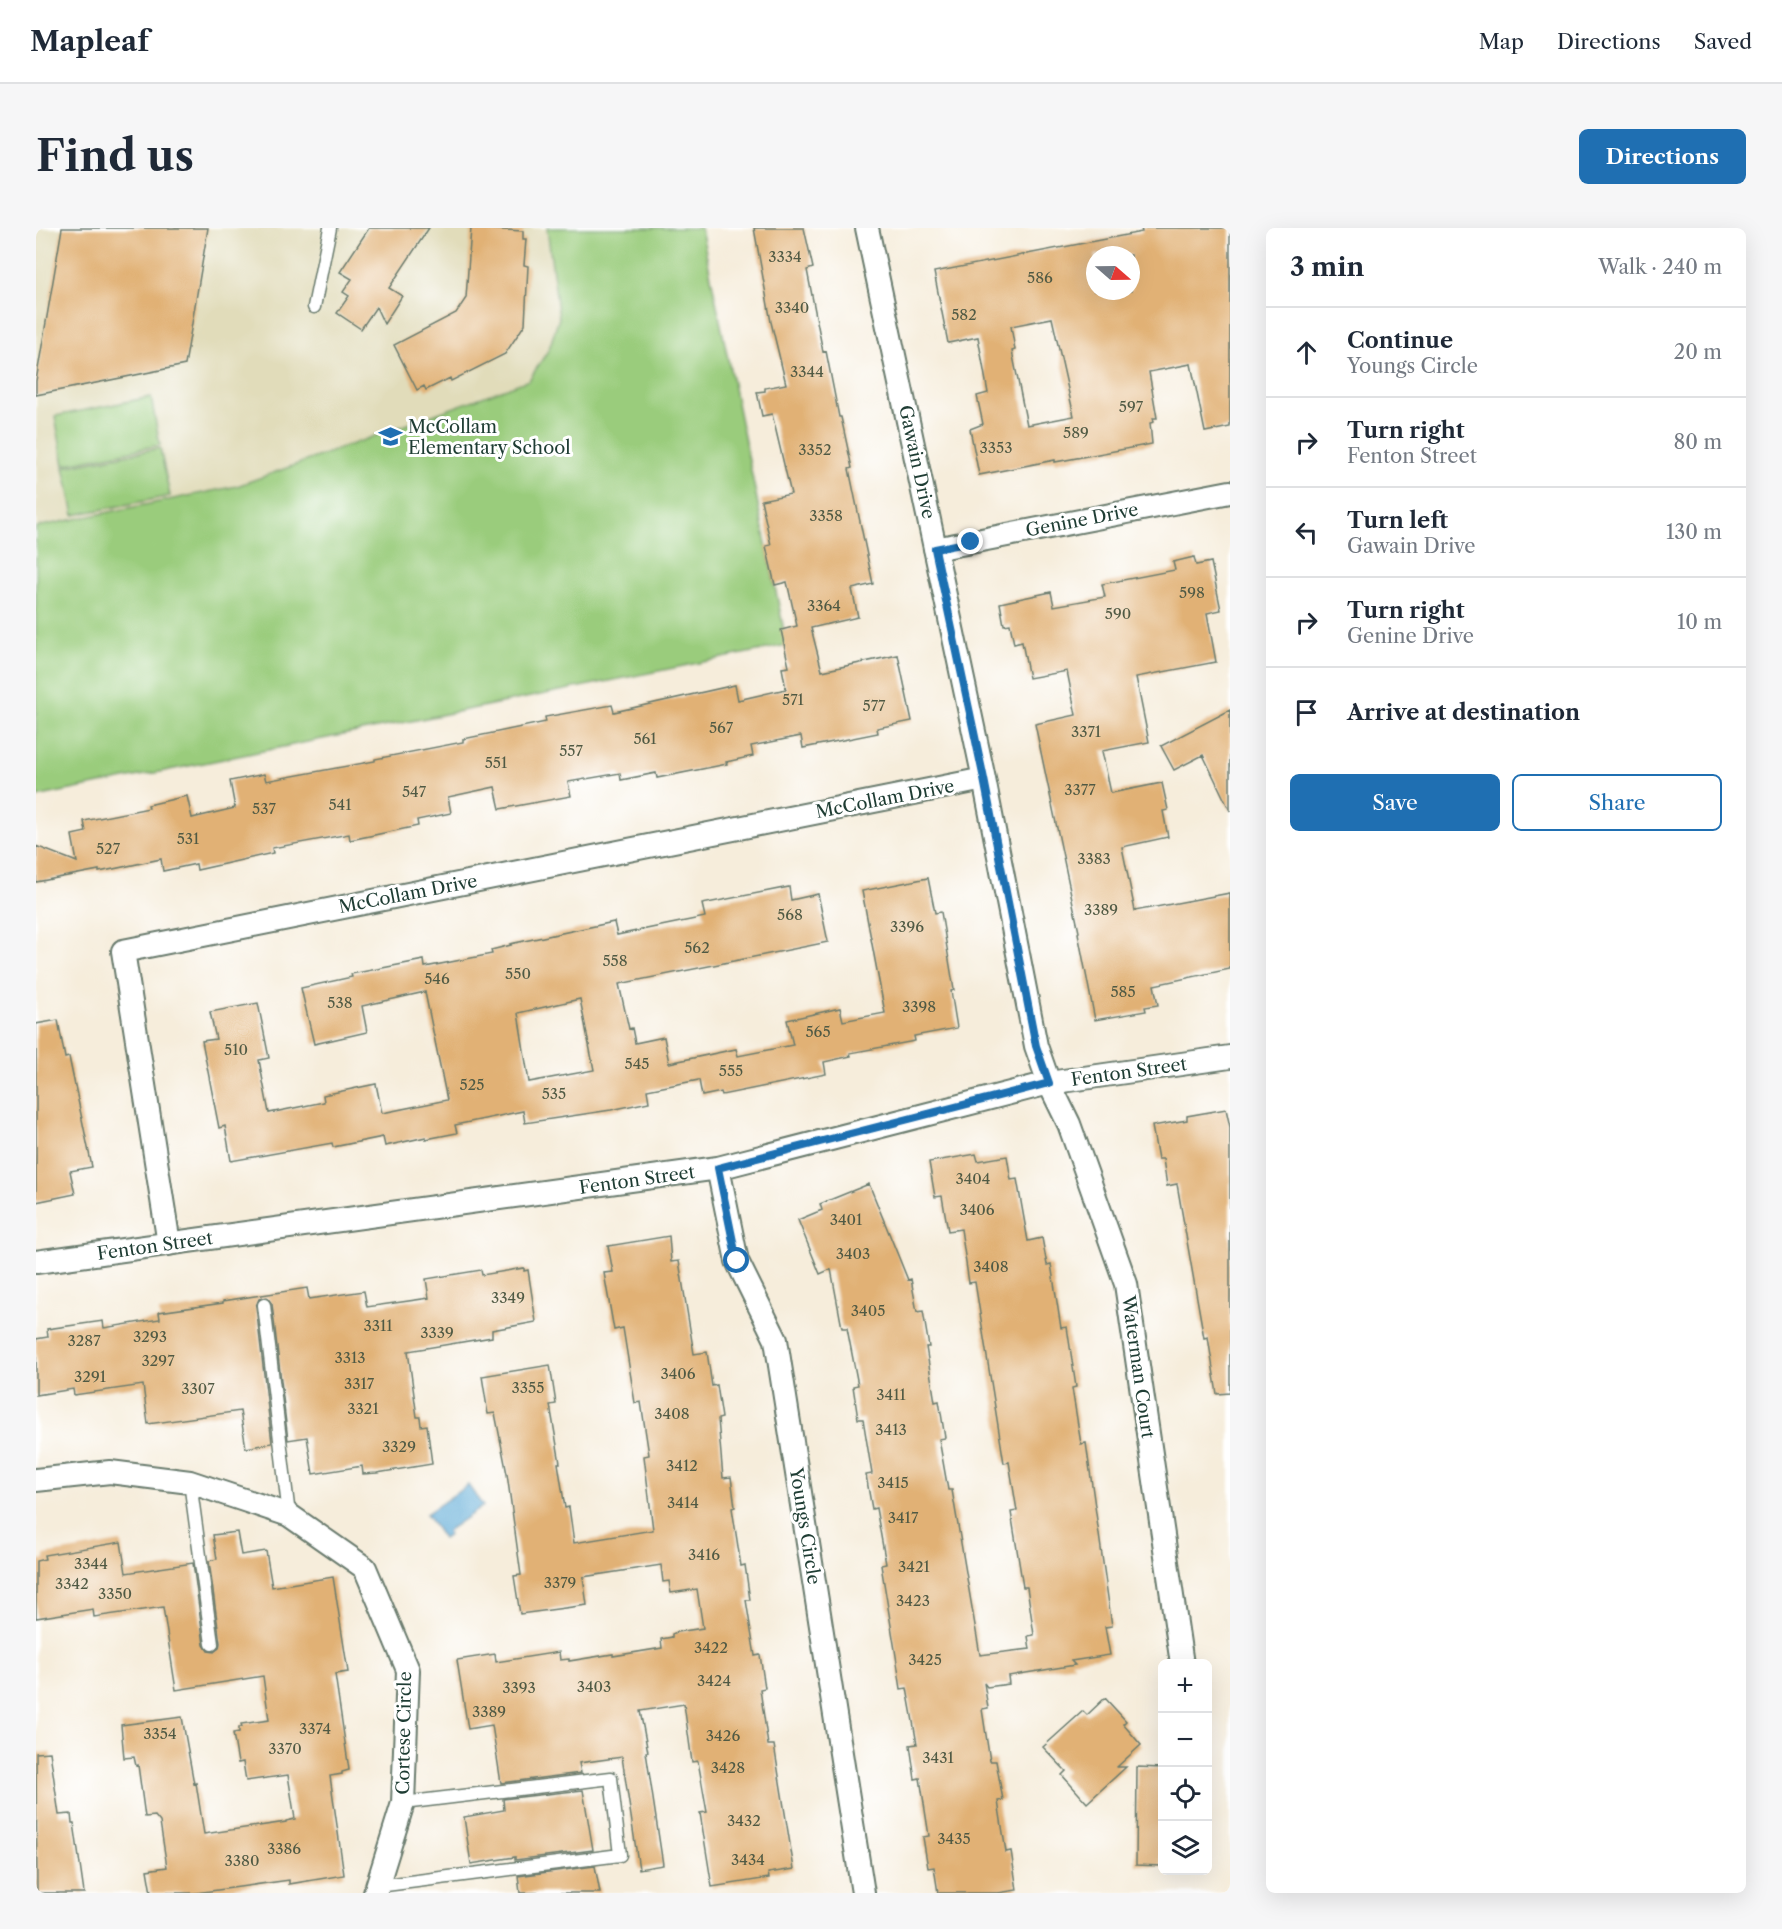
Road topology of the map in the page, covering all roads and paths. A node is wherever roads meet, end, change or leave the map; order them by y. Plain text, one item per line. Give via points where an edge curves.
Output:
1 (330, 228) edge
2 (867, 228) edge
3 (314, 307) dead end
4 (1230, 492) edge
5 (935, 549) junction
6 (984, 779) junction
7 (1230, 1057) edge
8 (1049, 1083) junction
9 (718, 1168) junction
10 (169, 1244) junction
11 (36, 1262) edge
12 (264, 1305) dead end
13 (36, 1480) edge
14 (190, 1482) junction
15 (289, 1515) junction
16 (213, 1644) dead end
17 (1181, 1659) edge
18 (403, 1803) junction
19 (377, 1889) edge
20 (863, 1893) edge

1 - 3 lane
2 - 5 street, Gawain Drive
4 - 5 street, Genine Drive
5 - 6 street, Gawain Drive
6 - 8 street, Gawain Drive via 1036,1046
6 - 10 street, McCollam Drive via 123,951
7 - 8 street, Fenton Street
8 - 9 street, Fenton Street
8 - 17 street, Waterman Court via 1069,1124 1126,1284
9 - 10 street, Fenton Street
9 - 20 street, Youngs Circle via 737,1261 776,1340
10 - 11 street, Fenton Street
12 - 15 lane
13 - 14 street, Cortese Circle via 111,1472
14 - 15 street, Cortese Circle
14 - 16 lane
15 - 18 street, Cortese Circle via 365,1568 408,1670
18 - 19 street, Cortese Circle
18 - 19 lane via 611,1778 620,1855

